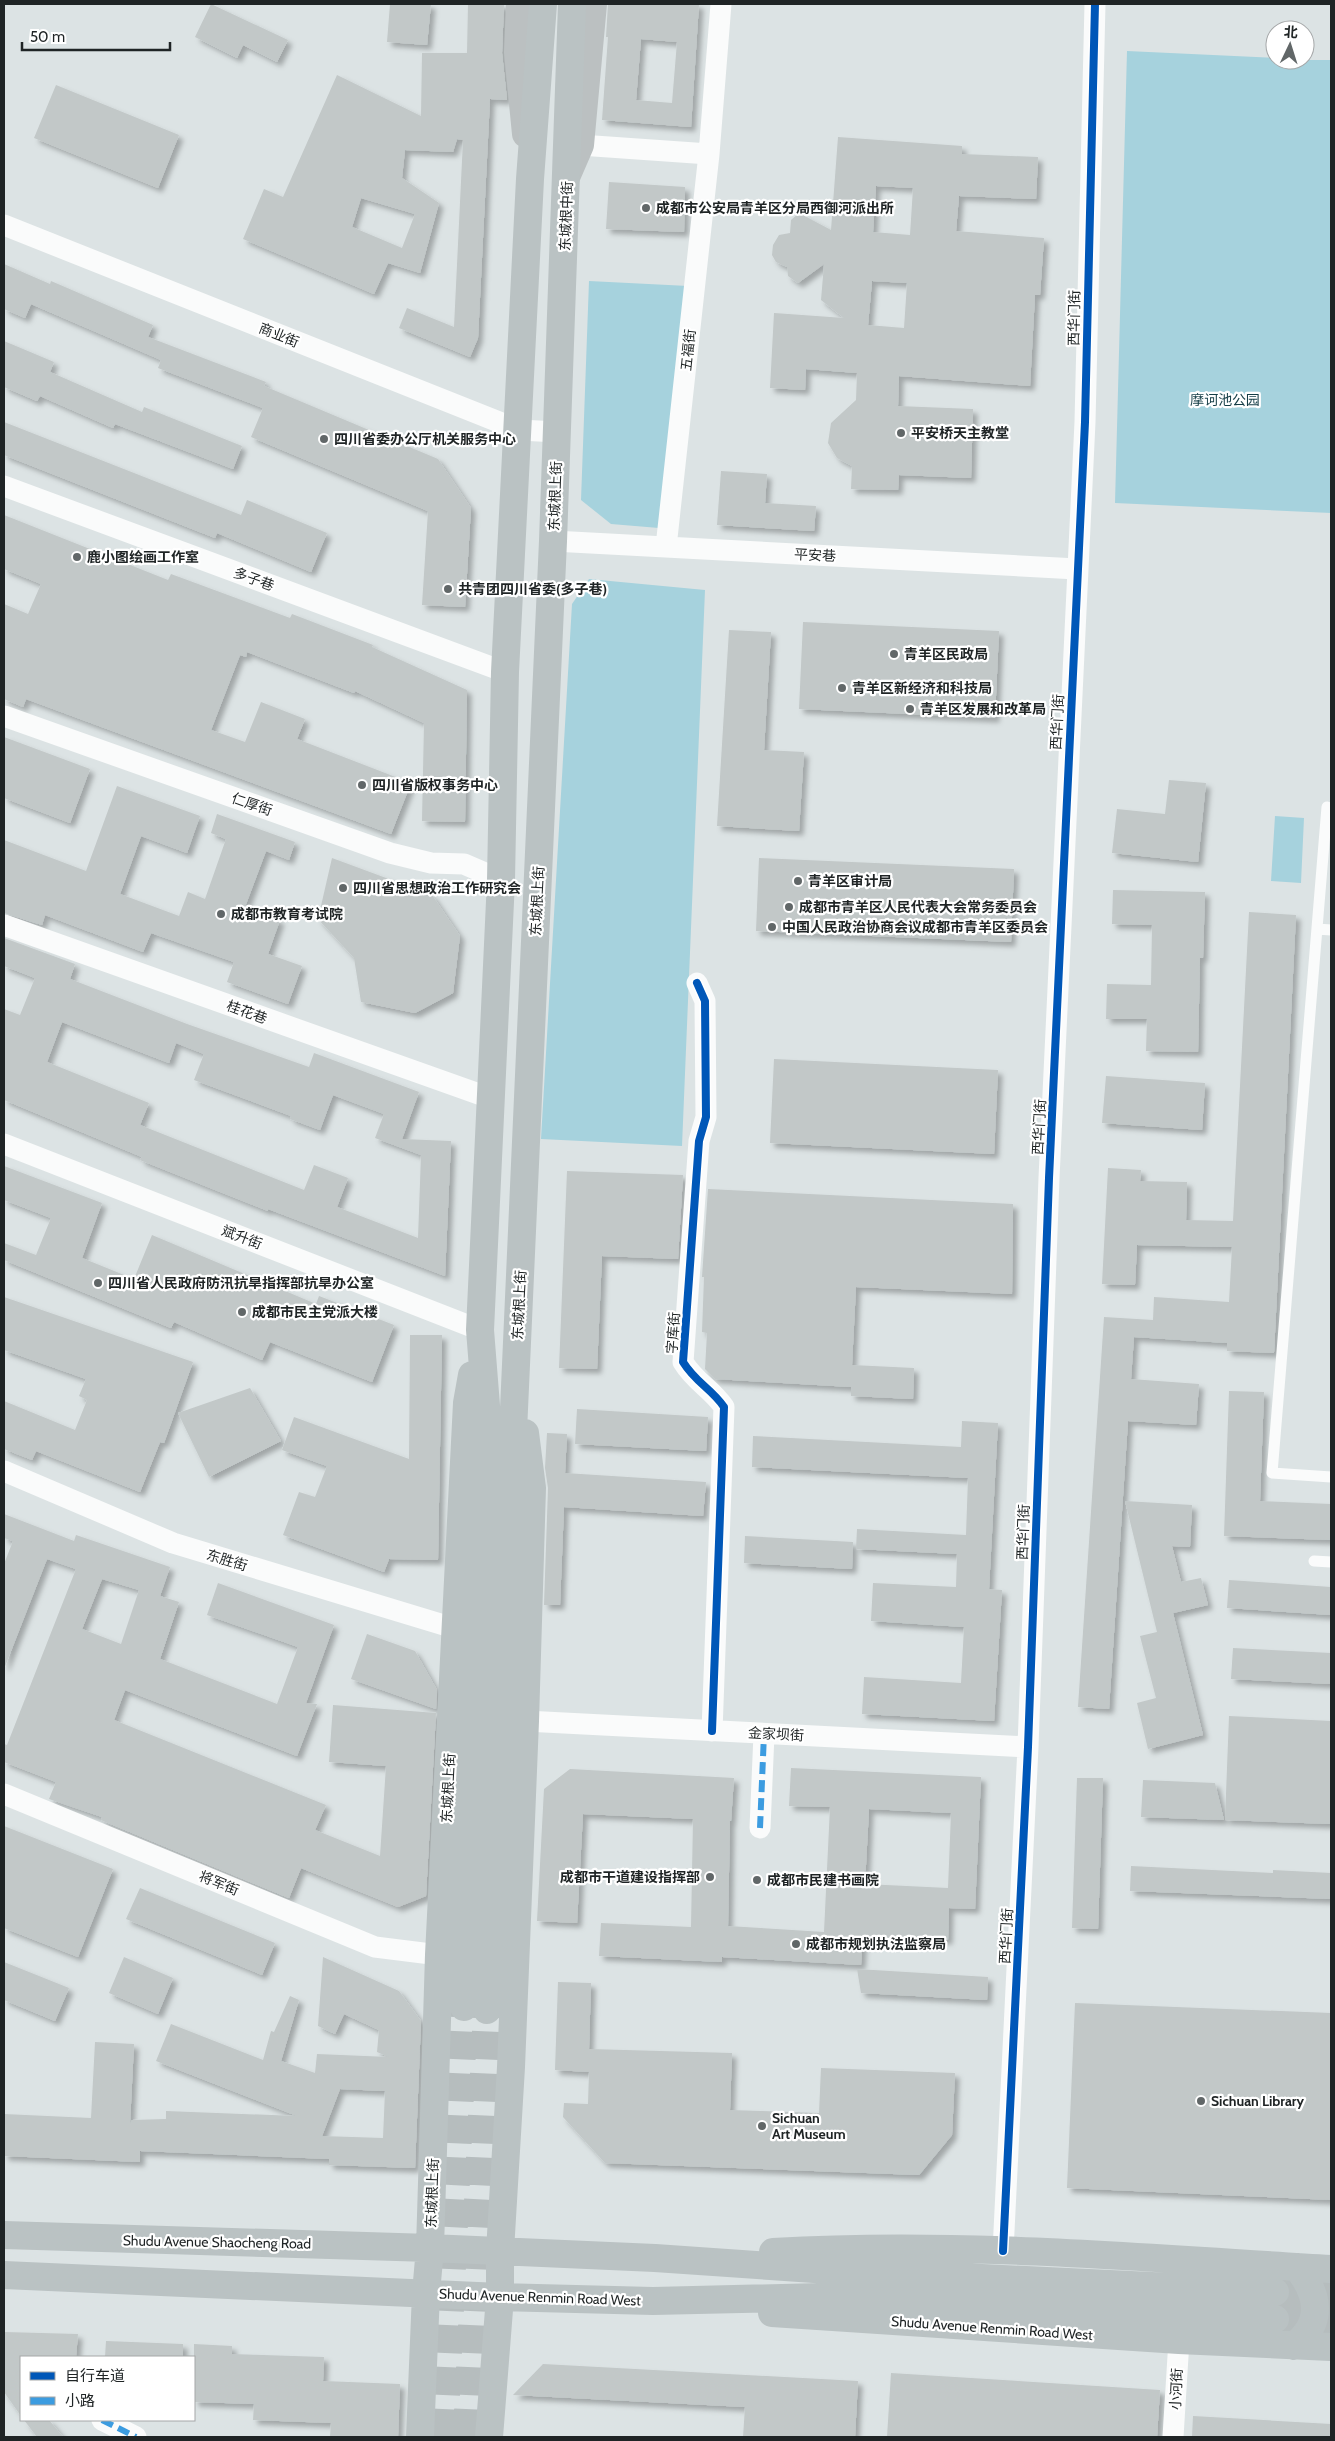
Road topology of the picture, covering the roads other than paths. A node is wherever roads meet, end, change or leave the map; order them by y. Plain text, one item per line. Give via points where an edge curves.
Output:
1 (520, 4) edge
2 (543, 4) edge
3 (572, 4) edge
4 (593, 4) edge
5 (721, 4) edge
6 (1095, 4) edge
7 (580, 145) junction
8 (709, 154) junction
9 (567, 175) junction
10 (530, 178) junction
11 (4, 225) edge
12 (519, 430) junction
13 (558, 432) junction
14 (4, 486) edge
15 (553, 541) junction
16 (666, 547) junction
17 (1076, 569) junction
18 (505, 672) junction
19 (4, 716) edge
20 (1327, 807) dead end
21 (501, 880) junction
22 (4, 925) edge
23 (1317, 929) junction
24 (1331, 930) edge
25 (697, 983) dead end
26 (490, 1098) junction
27 (4, 1144) edge
28 (480, 1330) junction
29 (517, 1369) junction
30 (4, 1470) edge
31 (1331, 1477) edge
32 (1314, 1561) dead end
33 (1331, 1562) edge
34 (457, 1629) junction
35 (524, 1721) junction
36 (712, 1731) junction
37 (764, 1734) junction
38 (1028, 1747) junction
39 (4, 1794) edge
40 (760, 1828) dead end
41 (439, 1954) junction
42 (4, 2235) edge
43 (430, 2248) junction
44 (500, 2251) junction
45 (1003, 2251) junction
46 (655, 2258) junction
47 (1297, 2267) junction
48 (1331, 2269) edge
49 (4, 2274) edge
50 (1275, 2292) tunnel mouth
51 (426, 2293) junction
52 (500, 2297) junction
53 (653, 2301) junction
54 (1275, 2319) tunnel mouth
55 (1179, 2340) junction
56 (1294, 2346) junction
57 (1331, 2347) edge
58 (104, 2421) edge
59 (136, 2437) edge
60 (420, 2437) edge
61 (489, 2437) edge
62 (1173, 2437) edge

1 - 10 street via 518,52
2 - 10 main road
3 - 9 main road
4 - 7 street, 东城根中街
5 - 8 street, 五福街
6 - 17 street, 西华门街 via 1085,422
7 - 8 street
7 - 9 street, 东城根中街
8 - 16 street, 五福街
9 - 13 main road, 东城根中街
10 - 12 main road
11 - 12 street, 商业街
12 - 13 street, 商业街
12 - 18 main road, 东城根上街
13 - 15 main road, 东城根上街
14 - 18 street, 多子巷
15 - 16 street, 平安巷
15 - 29 main road, 东城根上街
16 - 17 street, 平安巷
17 - 38 street, 西华门街
18 - 21 main road, 东城根上街
19 - 21 street, 仁厚街 via 390,853 431,863 464,864
20 - 23 lane
21 - 26 main road, 东城根上街
22 - 26 street, 桂花巷
23 - 24 lane
23 - 31 lane via 1272,1473
25 - 36 street, 字库街 via 705,1001 706,1117 698,1142 683,1362 692,1376 713,1391 724,1407
26 - 28 main road, 东城根上街
27 - 28 street, 斌升街
28 - 29 main road, 东城根上街 via 487,1418 475,2009
28 - 34 main road, 东城根上街 via 467,1403
29 - 35 main road, 东城根上街 via 532,1488
30 - 34 street, 东胜街 via 173,1543
32 - 33 lane
34 - 41 main road, 东城根上街
35 - 36 street, 金家坝街
35 - 44 main road, 东城根上街 via 511,2067
36 - 37 street, 金家坝街
37 - 38 street, 金家坝街
37 - 40 street
38 - 45 street, 西华门街
39 - 41 street, 将军街 via 375,1947
41 - 43 main road, 东城根上街
42 - 43 main road, Shudu Avenue Shaocheng Road
43 - 44 main road
43 - 51 main road, 东城根上街
44 - 46 main road
44 - 52 main road, 东城根上街
45 - 46 main road via 850,2247
45 - 47 main road
46 - 50 main road via 858,2272
47 - 48 main road
47 - 56 main road via 1310,2285 1315,2304 1307,2335
49 - 51 main road
51 - 52 main road, Shudu Avenue Renmin Road West
51 - 60 main road, 东城根上街
52 - 53 main road, Shudu Avenue Renmin Road West
52 - 61 main road, 东城根上街
53 - 54 main road, Shudu Avenue Renmin Road West via 822,2297
53 - 55 main road, Shudu Avenue Renmin Road West via 819,2317
55 - 56 main road, Shudu Avenue Renmin Road West
55 - 62 street, 小河街
56 - 57 main road, Shudu Avenue Renmin Road West
58 - 59 street

